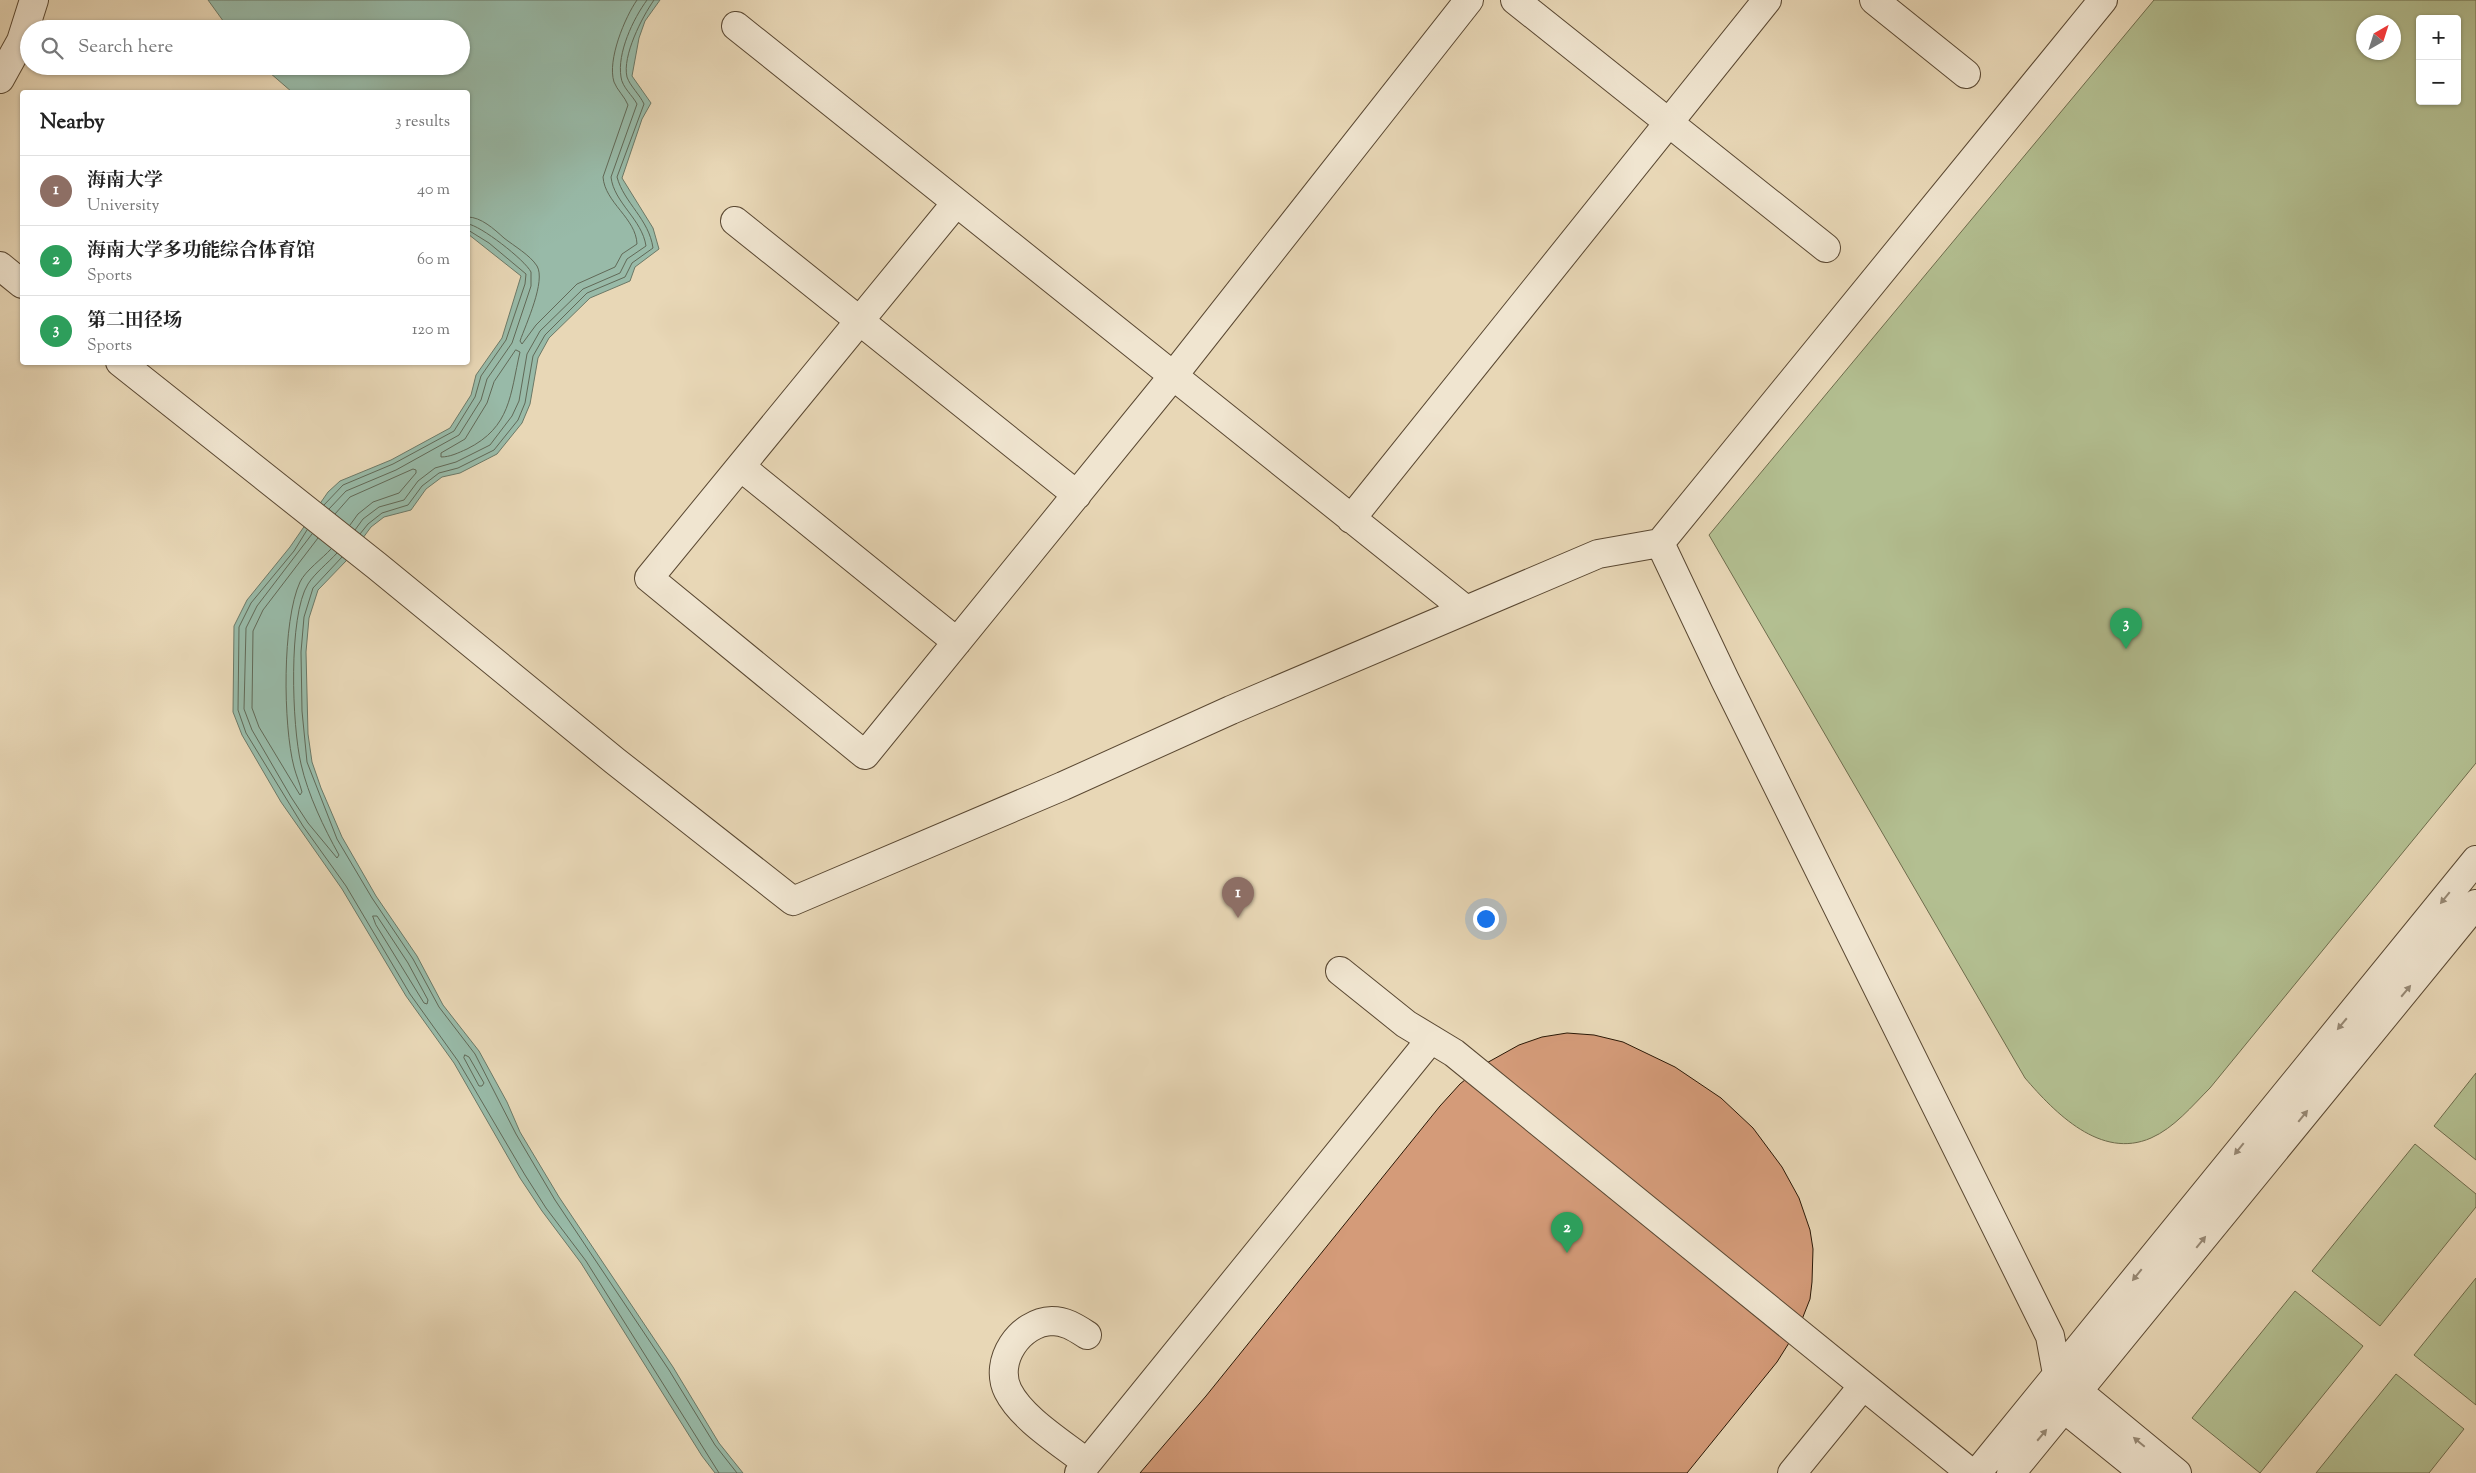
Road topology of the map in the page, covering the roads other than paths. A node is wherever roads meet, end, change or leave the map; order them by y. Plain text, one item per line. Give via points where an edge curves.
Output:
1 (34, 0) edge
2 (1469, 0) edge
3 (1515, 0) edge
4 (1767, 0) edge
5 (1874, 0) edge
6 (2103, 0) edge
7 (28, 20) edge
8 (736, 26) dead end
9 (20, 42) edge
10 (1966, 74) dead end
11 (0, 79) edge
12 (1668, 122) junction
13 (956, 203) junction
14 (735, 222) dead end
15 (1826, 248) dead end
16 (0, 266) edge
17 (20, 282) edge
18 (860, 321) junction
19 (124, 365) edge
20 (1172, 376) junction
21 (741, 467) junction
22 (1077, 495) junction
23 (1351, 519) junction
24 (1660, 543) junction
25 (1466, 610) junction
26 (957, 642) junction
27 (2476, 860) edge
28 (2476, 904) edge
29 (1340, 971) dead end
30 (1431, 1039) junction
31 (1087, 1335) dead end
32 (1862, 1387) junction
33 (2061, 1391) junction
34 (1083, 1468) edge
35 (1792, 1473) edge
36 (1971, 1473) edge
37 (1977, 1473) edge
38 (2011, 1473) edge
39 (2144, 1473) edge
40 (2177, 1473) edge

1 - 7 street
2 - 20 street
3 - 12 street
4 - 12 street
5 - 10 street
6 - 24 street
8 - 13 street
9 - 11 street
12 - 15 street
12 - 23 street
13 - 18 street
13 - 20 street
14 - 18 street
16 - 17 street
18 - 21 street
18 - 22 street
19 - 25 street via 793,901
20 - 22 street
20 - 23 street
21 - 26 street
21 - 26 street via 649,578 865,755
22 - 26 street
23 - 25 street
24 - 25 street via 1598,554
24 - 33 street via 2050,1336
27 -> 33 street
33 -> 28 street
29 - 30 street via 1406,1024
30 - 32 street via 1454,1053 1836,1362
30 - 34 street
31 - 34 street via 1061,1322 1052,1321 1032,1327 1015,1341 1004,1361 1007,1389 1021,1409
32 - 35 street
32 - 36 street
33 - 37 street
38 -> 33 street
33 - 39 street
40 -> 33 street

